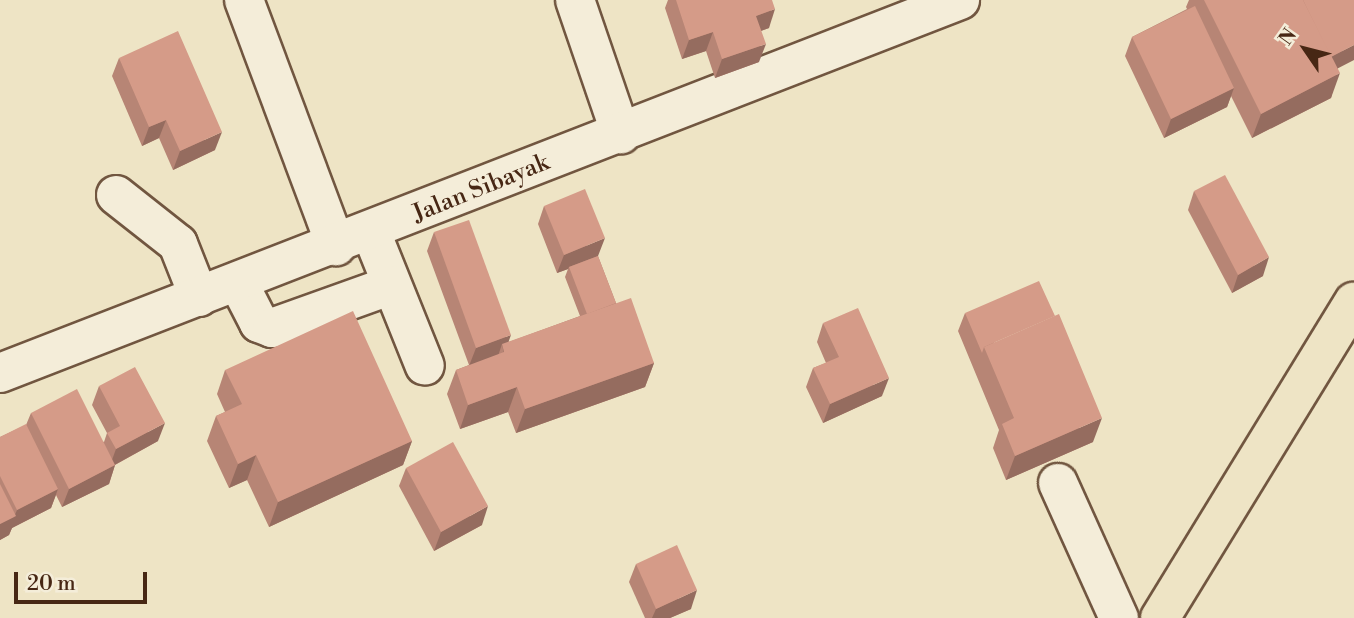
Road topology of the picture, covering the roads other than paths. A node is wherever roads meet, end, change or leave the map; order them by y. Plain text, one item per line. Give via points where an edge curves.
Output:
1 (244, 0) edge
2 (575, 0) edge
3 (960, 0) edge
4 (621, 134) junction
5 (116, 195) dead end
6 (371, 232) junction
7 (336, 246) junction
8 (238, 282) junction
9 (392, 285) junction
10 (199, 297) junction
11 (1354, 302) edge
12 (425, 366) dead end
13 (0, 373) edge
14 (1058, 483) dead end
15 (1119, 618) edge
16 (1160, 618) edge

1 - 7 street
2 - 4 street
3 - 4 street, Jalan Sibayak
4 - 6 street, Jalan Sibayak
5 - 10 street via 178,244
6 - 7 street, Jalan Sibayak
6 - 9 street
7 - 8 street, Jalan Sibayak
8 - 9 street via 259,323 271,328
8 - 10 street, Jalan Sibayak
9 - 12 street
10 - 13 street, Jalan Sibayak
11 - 16 main road
14 - 15 street

